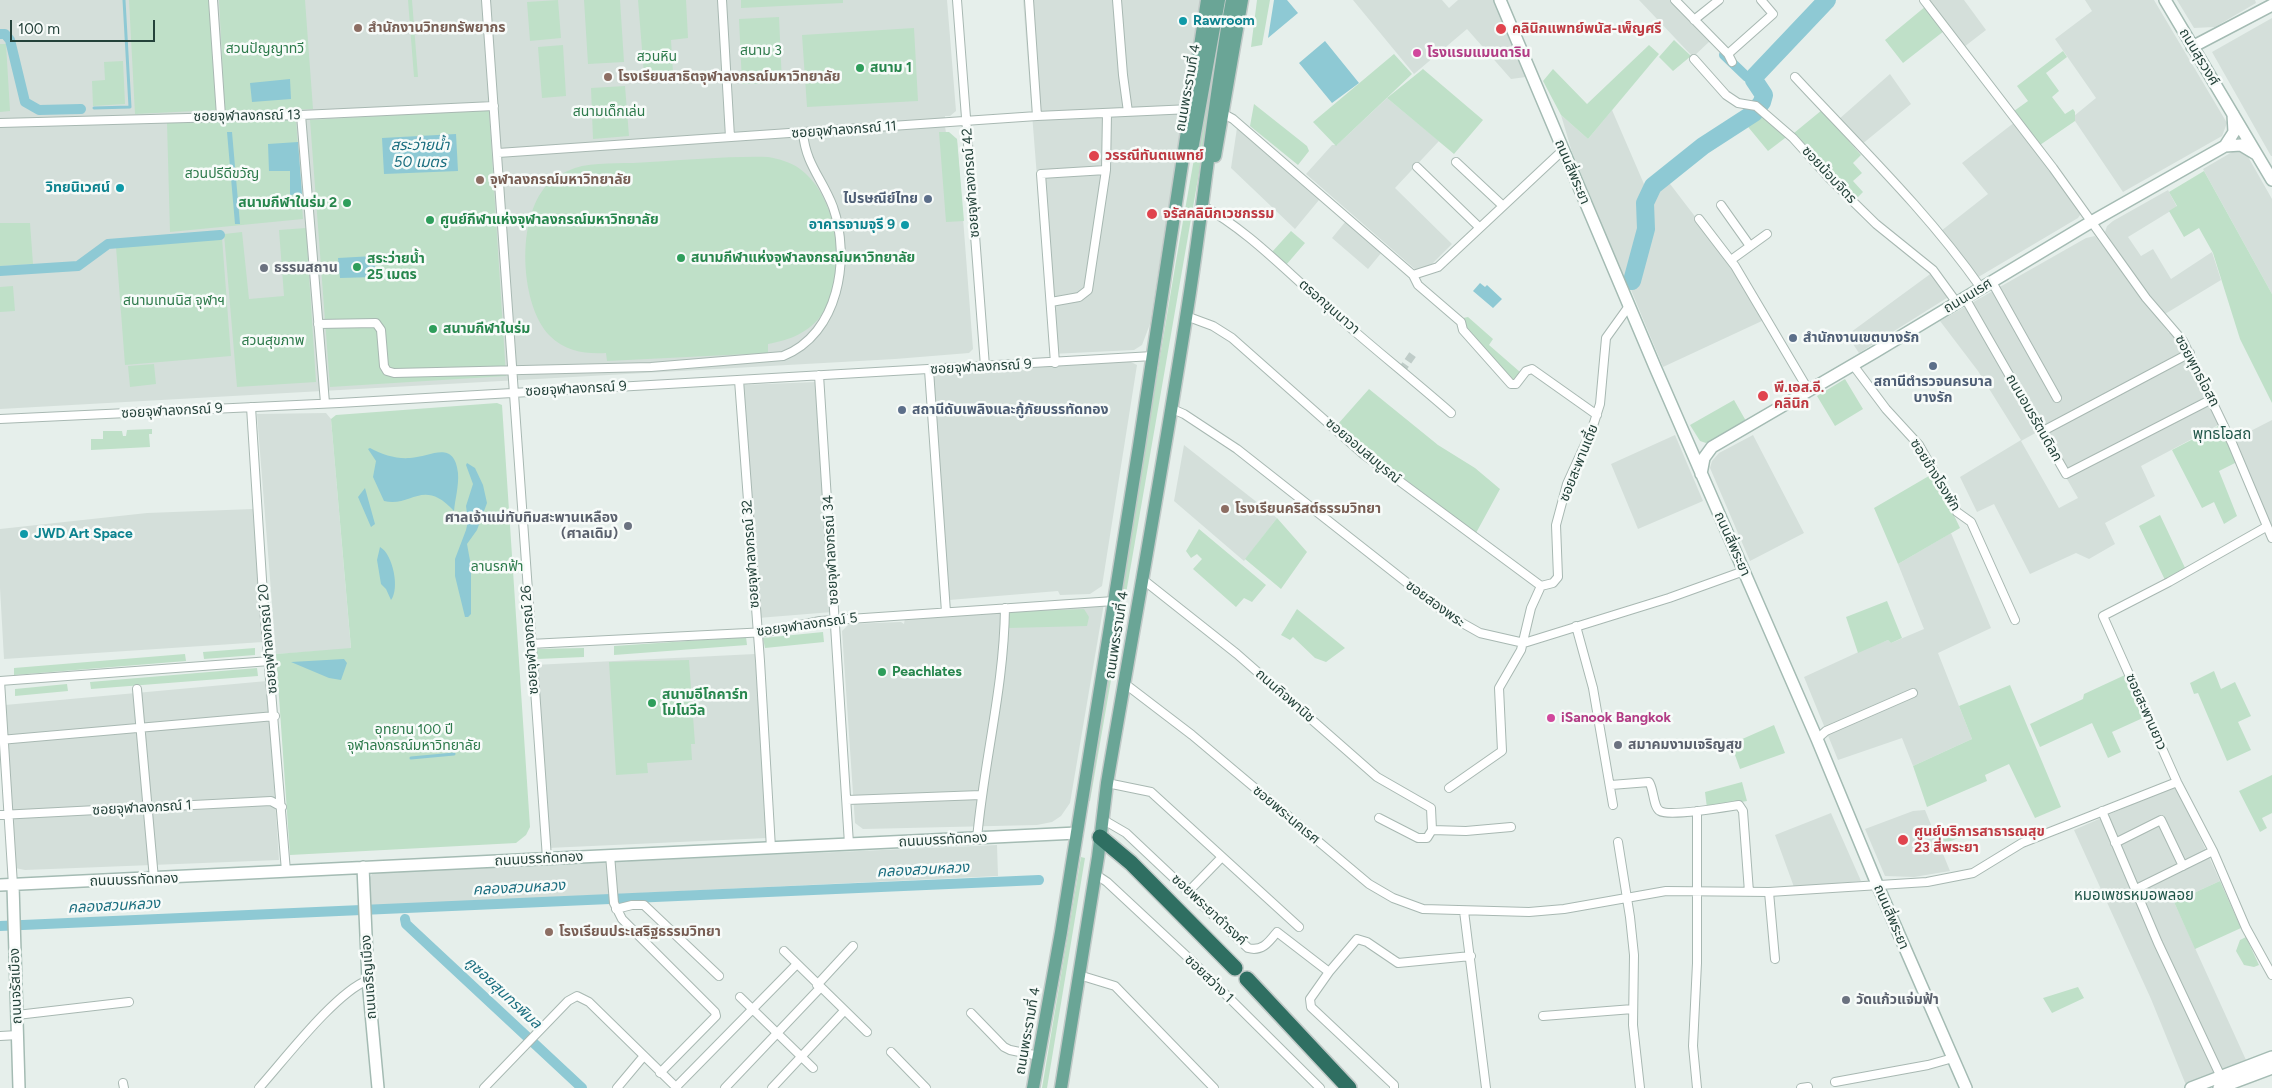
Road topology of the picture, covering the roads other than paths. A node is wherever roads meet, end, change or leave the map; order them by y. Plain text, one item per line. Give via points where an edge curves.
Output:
1 (213, 0) edge
2 (486, 0) edge
3 (722, 0) edge
4 (957, 0) edge
5 (1029, 0) edge
6 (1117, 0) edge
7 (1207, 0) edge
8 (1219, 0) edge
9 (1232, 0) edge
10 (1242, 0) edge
11 (1500, 0) edge
12 (1675, 0) edge
13 (1719, 0) edge
14 (1761, 0) edge
15 (1924, 0) edge
16 (2165, 0) edge
17 (2272, 4) edge
18 (1694, 20) junction
19 (1217, 47) junction
20 (2192, 47) junction
21 (1728, 54) junction
22 (1694, 59) dead end
23 (1732, 62) dead end
24 (1795, 77) dead end
25 (494, 106) junction
26 (1190, 109) junction
27 (1128, 112) junction
28 (1107, 113) junction
29 (1222, 113) junction
30 (2233, 114) junction
31 (301, 115) junction
32 (221, 116) junction
33 (1037, 116) junction
34 (966, 122) junction
35 (0, 123) edge
36 (803, 133) junction
37 (730, 137) junction
38 (2225, 146) junction
39 (1563, 150) junction
40 (498, 153) junction
41 (2258, 156) junction
42 (1456, 162) dead end
43 (1417, 167) dead end
44 (1106, 170) junction
45 (2272, 180) edge
46 (1206, 187) junction
47 (1502, 205) junction
48 (1721, 205) dead end
49 (1203, 206) junction
50 (1175, 209) junction
51 (1699, 218) dead end
52 (2091, 222) junction
53 (1479, 227) junction
54 (1767, 234) dead end
55 (1750, 246) junction
56 (1730, 260) junction
57 (1413, 275) junction
58 (1992, 282) junction
59 (1981, 288) junction
60 (1961, 301) junction
61 (1051, 302) junction
62 (1629, 306) junction
63 (1186, 316) junction
64 (318, 324) junction
65 (2190, 353) junction
66 (1153, 356) junction
67 (1054, 363) junction
68 (1853, 365) junction
69 (985, 366) junction
70 (929, 370) junction
71 (513, 371) junction
72 (819, 375) junction
73 (739, 380) junction
74 (1809, 391) junction
75 (514, 393) junction
76 (2057, 398) dead end
77 (2212, 399) junction
78 (325, 403) junction
79 (251, 407) junction
80 (1170, 408) junction
81 (1451, 412) dead end
82 (1597, 416) junction
83 (0, 419) edge
84 (2043, 432) junction
85 (1688, 445) junction
86 (1712, 448) junction
87 (1701, 474) junction
88 (2266, 527) junction
89 (2272, 538) edge
90 (1744, 571) junction
91 (1141, 578) junction
92 (1542, 586) junction
93 (1114, 601) junction
94 (1005, 608) junction
95 (946, 612) junction
96 (834, 620) junction
97 (2015, 620) dead end
98 (1576, 626) junction
99 (757, 632) junction
100 (1524, 642) junction
101 (530, 644) junction
102 (270, 661) junction
103 (0, 681) edge
104 (1124, 683) junction
105 (137, 690) dead end
106 (1913, 693) dead end
107 (275, 716) junction
108 (141, 728) junction
109 (1817, 738) junction
110 (2, 740) edge
111 (2177, 782) junction
112 (1107, 783) junction
113 (1611, 785) junction
114 (1449, 788) dead end
115 (981, 795) junction
116 (847, 800) junction
117 (1613, 805) dead end
118 (148, 808) junction
119 (282, 808) junction
120 (1697, 811) junction
121 (2102, 811) junction
122 (9, 814) junction
123 (0, 815) edge
124 (1379, 818) dead end
125 (1102, 819) junction
126 (1511, 827) dead end
127 (1432, 830) junction
128 (1077, 833) junction
129 (1100, 837) junction
130 (977, 839) junction
131 (1618, 842) dead end
132 (849, 844) junction
133 (2115, 844) junction
134 (771, 848) junction
135 (2213, 851) junction
136 (610, 855) junction
137 (1222, 857) junction
138 (547, 858) junction
139 (2183, 866) junction
140 (363, 867) junction
141 (286, 871) junction
142 (1095, 874) junction
143 (154, 879) junction
144 (1877, 884) junction
145 (0, 885) edge
146 (13, 885) junction
147 (2136, 889) junction
148 (1189, 891) junction
149 (1696, 891) junction
150 (1748, 892) junction
151 (1769, 892) junction
152 (1626, 898) junction
153 (615, 906) junction
154 (1464, 911) junction
155 (1299, 927) dead end
156 (853, 946) dead end
157 (784, 951) dead end
158 (1471, 956) junction
159 (1775, 960) dead end
160 (796, 965) junction
161 (1235, 968) dead end
162 (1329, 972) junction
163 (1079, 975) junction
164 (2272, 975) edge
165 (719, 976) dead end
166 (1247, 979) dead end
167 (368, 980) junction
168 (819, 986) junction
169 (740, 997) dead end
170 (129, 1002) dead end
171 (753, 1009) junction
172 (1633, 1009) junction
173 (844, 1011) junction
174 (971, 1013) dead end
175 (17, 1015) junction
176 (1543, 1016) dead end
177 (867, 1032) dead end
178 (777, 1034) junction
179 (18, 1035) junction
180 (0, 1036) edge
181 (891, 1052) dead end
182 (1039, 1056) junction
183 (643, 1057) junction
184 (802, 1057) junction
185 (2272, 1057) edge
186 (1953, 1058) junction
187 (813, 1068) dead end
188 (2272, 1068) edge
189 (660, 1072) junction
190 (1835, 1082) dead end
191 (2222, 1084) edge
192 (676, 1087) edge
193 (19, 1088) edge
194 (259, 1088) edge
195 (378, 1088) edge
196 (484, 1088) edge
197 (617, 1088) edge
198 (725, 1088) edge
199 (772, 1088) edge
200 (926, 1088) edge
201 (1033, 1088) edge
202 (1061, 1088) edge
203 (1214, 1088) edge
204 (1320, 1088) edge
205 (1349, 1088) edge
206 (1394, 1088) edge
207 (1486, 1088) edge
208 (1640, 1088) edge
209 (1697, 1088) edge
210 (1966, 1088) edge
211 (2191, 1088) edge

1 - 32 street
2 - 25 street, ซอยจุฬาลงกรณ์ 26
3 - 37 street
4 - 34 street, ซอยจุฬาลงกรณ์ 42
5 - 33 street
6 - 27 street
7 - 26 main road, ถนนพระรามที่ 4
8 - 19 main road, ถนนพระรามที่ 4
9 - 19 main road, ถนนพระรามที่ 4
10 - 29 main road, ถนนพระรามที่ 4
11 - 39 main road, ถนนสี่พระยา
12 - 18 street
13 - 18 street
14 - 21 street via 1773,14
15 - 52 street, ซอยพุทธโอสถ
16 - 20 main road, ถนนสุรวงศ์
17 - 20 main road
18 - 21 street
19 - 46 main road, ถนนพระรามที่ 4
19 - 50 main road, ถนนพระรามที่ 4
20 - 30 main road, ถนนสุรวงศ์
21 - 23 street
22 - 60 street, ซอยน้อมจิตร via 1726,96 1759,108 1793,138 1876,224 1933,270
24 - 59 street via 1917,206
25 - 31 street, ซอยจุฬาลงกรณ์ 13
25 - 40 street, ซอยจุฬาลงกรณ์ 26
26 - 27 street, ซอยจุฬาลงกรณ์ 11
26 - 50 main road, ถนนพระรามที่ 4
27 - 28 street, ซอยจุฬาลงกรณ์ 11
28 - 33 street, ซอยจุฬาลงกรณ์ 11
28 - 44 street
29 - 46 main road, ถนนพระรามที่ 4
29 - 57 street via 1233,119
30 - 38 main road via 2234,132
30 - 41 main road, ถนนสุรวงศ์
31 - 32 street, ซอยจุฬาลงกรณ์ 13
31 - 64 street
32 - 35 street, ซอยจุฬาลงกรณ์ 13
33 - 34 street, ซอยจุฬาลงกรณ์ 11
34 - 36 street, ซอยจุฬาลงกรณ์ 11
34 - 69 street, ซอยจุฬาลงกรณ์ 42
36 - 37 street, ซอยจุฬาลงกรณ์ 11
36 - 71 street via 806,156 825,190 838,224 841,250 837,286 828,314 801,347 783,356 736,360 651,367
37 - 40 street, ซอยจุฬาลงกรณ์ 11
38 - 41 main road via 2241,145
38 - 52 main road, ถนนนเรศ
39 - 47 street
39 - 62 main road, ถนนสี่พระยา
40 - 71 street, ซอยจุฬาลงกรณ์ 26
41 - 45 main road, ถนนสุรวงศ์
42 - 47 street
43 - 53 street
44 - 61 street via 1088,290 1079,297
44 - 61 street via 1041,174
46 - 49 main road, ถนนพระรามที่ 4
47 - 53 street
48 - 55 street
49 - 63 main road, ถนนพระรามที่ 4
49 - 81 street, ตรอกขุนนาวา via 1277,260
50 - 66 main road, ถนนพระรามที่ 4
51 - 56 street
52 - 58 main road, ถนนนเรศ
52 - 65 street, ซอยพุทธโอสถ
53 - 57 street via 1438,267
54 - 55 street
55 - 56 street
56 - 74 street
57 - 82 street via 1418,285 1461,322 1463,330 1511,384 1516,384 1523,374 1532,369
58 - 59 main road, ถนนนเรศ
58 - 76 street
59 - 60 main road, ถนนนเรศ
60 - 68 main road, ถนนนเรศ
60 - 84 street, ถนนอมรรัตนดิลก
61 - 67 street
62 - 82 street, ซอยสะพานเตี้ย via 1606,338 1602,396
62 - 85 main road, ถนนสี่พระยา
63 - 80 main road, ถนนพระรามที่ 4
63 - 92 street, ซอยจอมสมบูรณ์ via 1213,326 1232,338 1363,454
64 - 71 street via 376,323 381,330 384,366 390,373
64 - 78 street
65 - 77 street, ซอยพุทธโอสถ
65 - 84 street
66 - 67 street, ซอยจุฬาลงกรณ์ 9
66 - 93 main road, ถนนพระรามที่ 4
67 - 69 street, ซอยจุฬาลงกรณ์ 9
68 - 74 main road, ถนนนเรศ
68 - 97 street, ซอยข้างโรงพัก via 1886,409 1919,445 1957,512 1971,522
69 - 70 street, ซอยจุฬาลงกรณ์ 9
70 - 72 street, ซอยจุฬาลงกรณ์ 9
70 - 95 street
71 - 75 street, ซอยจุฬาลงกรณ์ 26
72 - 73 street, ซอยจุฬาลงกรณ์ 9
72 - 96 street, ซอยจุฬาลงกรณ์ 34
73 - 75 street, ซอยจุฬาลงกรณ์ 9
73 - 99 street, ซอยจุฬาลงกรณ์ 32
74 - 86 main road, ถนนนเรศ
75 - 78 street, ซอยจุฬาลงกรณ์ 9
75 - 101 street, ซอยจุฬาลงกรณ์ 26
77 - 84 street, ถนนอมรรัตนดิลก via 2066,474
77 - 88 street, ซอยพุทธโอสถ
78 - 79 street, ซอยจุฬาลงกรณ์ 9
79 - 83 street, ซอยจุฬาลงกรณ์ 9
79 - 102 street, ซอยจุฬาลงกรณ์ 20
80 - 91 main road, ถนนพระรามที่ 4
80 - 100 street, ซอยสองพระ via 1237,449 1467,628 1492,638
82 - 92 street, ซอยสะพานเตี้ย via 1568,484 1556,525 1558,577 1553,583
85 - 86 main road
85 - 87 main road, ถนนสี่พระยา
86 - 87 main road via 1704,458
87 - 90 main road, ถนนสี่พระยา
88 - 89 street, ซอยพุทธโอสถ
88 - 111 street, ซอยสะพานยาว via 2103,616
90 - 98 street, ซอยสองพระ
90 - 109 main road, ถนนสี่พระยา
91 - 104 main road, ถนนพระรามที่ 4
91 - 127 street, ถนนกิจพานิช via 1237,654 1373,774 1431,808
92 - 100 street, ซอยสะพานเตี้ย via 1531,608
93 - 94 street, ซอยจุฬาลงกรณ์ 5
93 - 128 main road, ถนนพระรามที่ 4
94 - 95 street, ซอยจุฬาลงกรณ์ 5
94 - 115 street via 999,696
95 - 96 street, ซอยจุฬาลงกรณ์ 5
96 - 99 street, ซอยจุฬาลงกรณ์ 5
96 - 116 street, ซอยจุฬาลงกรณ์ 34
98 - 100 street, ซอยสองพระ
98 - 113 street via 1593,688
99 - 101 street, ซอยจุฬาลงกรณ์ 5
99 - 134 street, ซอยจุฬาลงกรณ์ 32
100 - 114 street, ซอยสะพานเตี้ย via 1499,688 1502,752
101 - 138 street, ซอยจุฬาลงกรณ์ 26
102 - 103 street
102 - 107 street, ซอยจุฬาลงกรณ์ 20
103 - 110 street
104 - 112 main road, ถนนพระรามที่ 4
104 - 154 street, ซอยพระนคเรศ via 1192,735 1369,884 1393,898 1423,909
105 - 108 street
106 - 109 street via 1826,731
107 - 108 street
107 - 119 street, ซอยจุฬาลงกรณ์ 20
108 - 110 street
108 - 118 street
109 - 144 main road, ถนนสี่พระยา
110 - 122 street
111 - 121 street, ซอยพระนคเรศ
111 - 135 street, ซอยสะพานยาว
112 - 125 main road, ถนนพระรามที่ 4
112 - 137 street via 1151,792
113 - 117 street
113 - 120 street via 1650,782 1658,811
115 - 116 street
115 - 130 street
116 - 132 street, ซอยจุฬาลงกรณ์ 34
118 - 119 street, ซอยจุฬาลงกรณ์ 1 via 271,801
118 - 122 street, ซอยจุฬาลงกรณ์ 1
118 - 143 street
119 - 141 street, ซอยจุฬาลงกรณ์ 20
120 - 149 street
120 - 150 street via 1739,805 1741,808
121 - 133 street
121 - 144 street, ซอยพระนคเรศ via 2022,843 1973,872 1927,882
122 - 123 street, ซอยจุฬาลงกรณ์ 1
122 - 146 street
124 - 127 street via 1418,838 1427,838
125 - 129 main road, ถนนพระรามที่ 4
125 - 148 street, ซอยพระยาดำรงค์ via 1126,832
126 - 127 street
128 - 129 main road
128 - 130 main road, ถนนบรรทัดทอง
128 - 182 main road, ถนนพระรามที่ 4
129 - 142 main road, ถนนพระรามที่ 4
129 - 161 highway via 1131,863
130 - 132 main road, ถนนบรรทัดทอง
131 - 152 street
132 - 134 main road, ถนนบรรทัดทอง
133 - 139 street via 2161,820
133 - 147 street
134 - 136 main road, ถนนบรรทัดทอง
135 - 139 street
135 - 164 street, ซอยสะพานยาว via 2246,928
136 - 138 main road, ถนนบรรทัดทอง
136 - 153 street
137 - 148 street
137 - 155 street
138 - 140 main road, ถนนบรรทัดทอง
139 - 147 street
140 - 141 main road, ถนนบรรทัดทอง
140 - 167 main road, ถนนเจริญเมือง
141 - 143 main road, ถนนบรรทัดทอง
142 - 163 main road, ถนนพระรามที่ 4
142 - 204 street, ซอยสว่าง 1 via 1194,963
143 - 146 main road, ถนนบรรทัดทอง
144 - 151 street, ซอยพระนคเรศ
144 - 186 main road, ถนนสี่พระยา
145 - 146 main road, ถนนบรรทัดทอง
146 - 175 main road, ถนนจรัสเมือง
147 - 191 street
148 - 162 street, ซอยพระยาดำรงค์ via 1248,948 1260,948 1277,932
149 - 150 street, ซอยพระนคเรศ
149 - 152 street, ซอยพระนคเรศ
149 - 209 street via 1693,1046
150 - 151 street, ซอยพระนคเรศ
151 - 159 street
152 - 154 street, ซอยพระนคเรศ via 1549,911
152 - 172 street via 1634,955
153 - 165 street via 644,905
153 - 189 street via 630,929 715,1012 716,1016
154 - 158 street
156 - 168 street
157 - 160 street
158 - 162 street via 1398,963 1357,939
158 - 207 street
160 - 168 street
160 - 171 street
162 - 206 street via 1310,999 1311,1007
163 - 202 main road, ถนนพระรามที่ 4
163 - 203 street via 1115,986
166 - 205 highway
167 - 194 street via 341,997
167 - 195 main road, ถนนเจริญเมือง
168 - 173 street
168 - 178 street
169 - 171 street
170 - 175 street
171 - 178 street
171 - 192 street
172 - 176 street
172 - 208 street
173 - 177 street
173 - 184 street
174 - 182 street via 1004,1047
175 - 179 main road, ถนนจรัสเมือง
178 - 184 street
178 - 198 street
179 - 180 street
179 - 193 main road, ถนนจรัสเมือง
181 - 200 street
182 - 201 main road, ถนนพระรามที่ 4
183 - 189 street
183 - 196 street via 589,1002 577,996 568,1001
183 - 197 street
184 - 187 street
184 - 199 street
185 - 191 main road
186 - 190 street
186 - 210 main road, ถนนสี่พระยา
188 - 191 main road
189 - 192 street
191 - 211 main road

